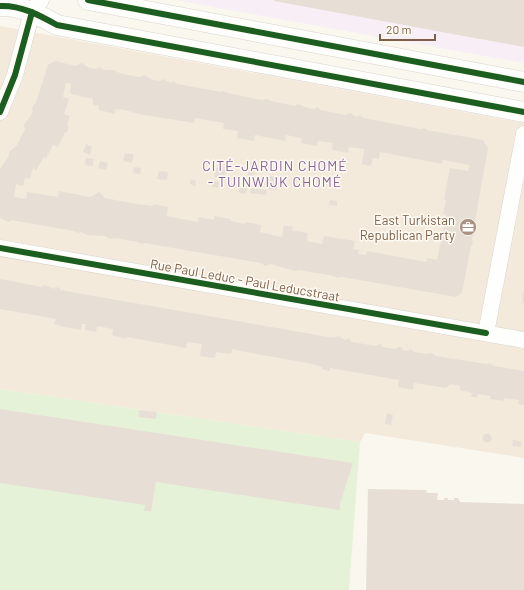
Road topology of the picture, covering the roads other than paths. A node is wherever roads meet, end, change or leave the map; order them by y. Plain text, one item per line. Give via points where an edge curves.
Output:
1 (88, 0) edge
2 (0, 6) edge
3 (36, 6) edge
4 (524, 82) edge
5 (0, 112) edge
6 (524, 112) edge
7 (524, 134) edge
8 (0, 248) edge
9 (486, 333) junction
10 (524, 340) edge

1 - 4 street
2 - 3 street
3 - 5 street via 15,75
3 - 6 street via 57,25
7 - 9 street
8 - 9 street, Rue Paul Leduc - Paul Leducstraat
9 - 10 street, Rue Paul Leduc - Paul Leducstraat

